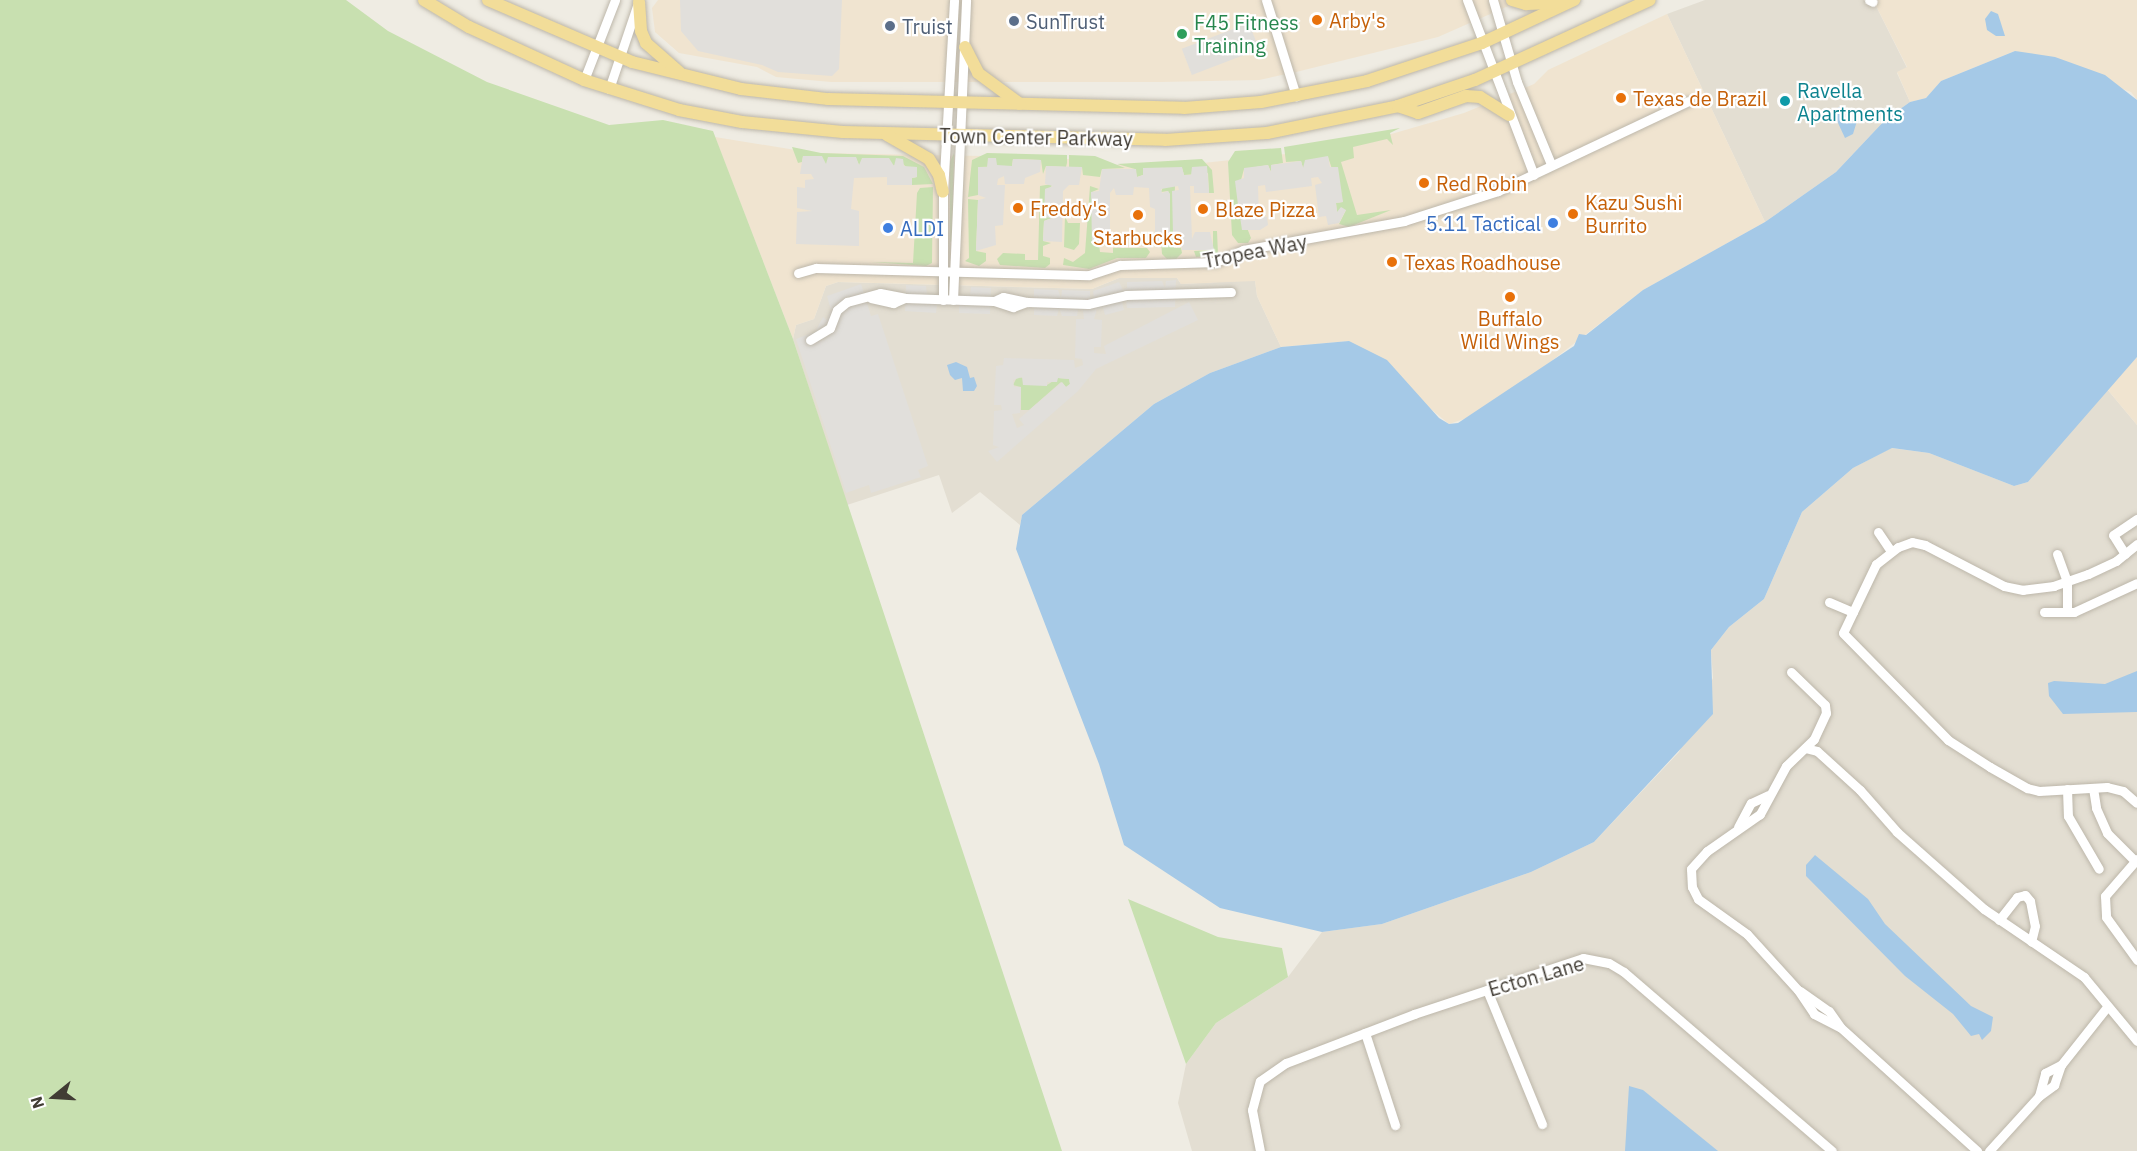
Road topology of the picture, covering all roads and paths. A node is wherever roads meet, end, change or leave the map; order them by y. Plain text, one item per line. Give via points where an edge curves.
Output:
1 (424, 0) edge
2 (488, 0) edge
3 (615, 0) edge
4 (954, 0) edge
5 (966, 0) edge
6 (1266, 0) edge
7 (1467, 0) edge
8 (1493, 0) edge
9 (1512, 0) edge
10 (1650, 0) edge
11 (639, 1) edge
12 (1571, 2) edge
13 (1505, 33) junction
14 (1482, 43) junction
15 (965, 46) junction
16 (597, 49) junction
17 (620, 58) junction
18 (1514, 62) junction
19 (1494, 71) junction
20 (691, 79) junction
21 (584, 80) junction
22 (609, 89) junction
23 (1296, 96) junction
24 (1688, 101) dead end
25 (949, 102) junction
26 (963, 102) junction
27 (1021, 105) junction
28 (1398, 106) junction
29 (1509, 115) junction
30 (883, 133) junction
31 (948, 134) junction
32 (961, 135) junction
33 (1551, 164) junction
34 (1534, 175) junction
35 (943, 192) junction
36 (941, 271) junction
37 (957, 271) junction
38 (798, 273) dead end
39 (1231, 292) dead end
40 (948, 300) junction
41 (810, 340) dead end
42 (2137, 519) edge
43 (1878, 532) dead end
44 (2137, 544) edge
45 (1891, 551) junction
46 (2057, 554) dead end
47 (2126, 554) junction
48 (2067, 582) junction
49 (2137, 583) edge
50 (1829, 602) dead end
51 (1853, 612) junction
52 (2044, 612) dead end
53 (2067, 612) junction
54 (1791, 672) dead end
55 (1805, 748) junction
56 (2094, 788) junction
57 (2067, 789) junction
58 (1768, 795) junction
59 (2137, 803) edge
60 (1738, 827) junction
61 (2136, 860) edge
62 (2099, 869) dead end
63 (1999, 920) junction
64 (2031, 942) junction
65 (2137, 960) edge
66 (1487, 990) junction
67 (2107, 1007) junction
68 (1365, 1033) junction
69 (2137, 1041) edge
70 (1542, 1124) dead end
71 (1395, 1125) dead end
72 (1260, 1151) edge
73 (1832, 1151) edge
74 (1977, 1151) edge
75 (1989, 1151) edge

1 - 21 main road, Town Center Parkway via 478,32
2 - 16 main road, Town Center Parkway
3 - 16 street
4 - 25 street
5 - 15 street
6 - 23 street
7 - 14 street
8 - 13 street
9 - 12 main road via 1526,4
10 - 18 main road, Town Center Parkway
11 - 17 street
11 - 20 main road via 646,43
12 - 13 main road, Town Center Parkway
13 - 14 main road, Town Center Parkway
13 - 18 street
14 - 19 street
14 - 23 main road, Town Center Parkway via 1367,81
15 - 26 street
15 - 27 main road via 978,74
16 - 17 main road, Town Center Parkway
16 - 21 street
17 - 20 main road, Town Center Parkway
17 - 22 street
18 - 19 main road, Town Center Parkway
18 - 33 street via 1517,82
19 - 28 main road, Town Center Parkway
19 - 29 street
20 - 25 main road, Town Center Parkway via 828,99
21 - 22 main road, Town Center Parkway
22 - 30 main road, Town Center Parkway via 679,110 742,122
23 - 27 main road, Town Center Parkway via 1184,108
24 - 33 street, Tropea Way
25 - 26 main road, Town Center Parkway
25 - 31 street
26 - 27 main road, Town Center Parkway
26 - 32 street
28 - 29 main road via 1418,113 1466,96 1480,98
28 - 32 main road, Town Center Parkway via 1267,133 1165,140
29 - 34 street
30 - 31 main road, Town Center Parkway
30 - 35 main road via 929,159
31 - 32 main road, Town Center Parkway
31 - 35 street
32 - 37 street
33 - 34 street, Tropea Way
34 - 37 street, Tropea Way via 1402,221 1243,250 1216,262 1113,266 1089,275
35 - 36 street
36 - 37 street, Tropea Way
36 - 38 street, Tropea Way via 816,268
36 - 40 street
37 - 40 street
39 - 40 street via 1126,295 1089,304 1028,302 1013,307 994,301
40 - 41 street via 905,298 879,303 871,298 841,306 830,328
42 - 47 street via 2113,536
43 - 45 street
44 - 47 street
45 - 48 street via 1912,542 1925,545 2004,586 2023,590
45 - 51 street via 1876,564
46 - 48 street
47 - 48 street
48 - 53 street
49 - 53 street via 2093,606
50 - 51 street
51 - 57 street via 1843,633 1948,740 2026,788
52 - 53 street
54 - 55 street via 1825,705 1826,713 1814,739
55 - 58 street via 1786,766
55 - 63 street via 1817,751 1860,790 1897,832
56 - 57 street
56 - 59 street via 2123,791
56 - 61 street via 2096,808 2107,833
57 - 62 street via 2067,816
58 - 60 street via 1751,803
58 - 60 street via 1760,814
60 - 74 street via 1691,869 1692,887 1698,899 1747,934 1798,990 1829,1011 1840,1027
61 - 65 street via 2105,896 2106,917
63 - 64 street
63 - 64 street via 2017,897 2025,895 2030,901 2034,926
64 - 67 street via 2084,977
66 - 68 street, Ecton Lane
66 - 70 street
66 - 73 street, Ecton Lane via 1583,958 1609,963
67 - 69 street
67 - 75 street via 2061,1065 2054,1085
68 - 71 street
68 - 72 street, Ecton Lane via 1286,1064 1260,1081 1252,1110

